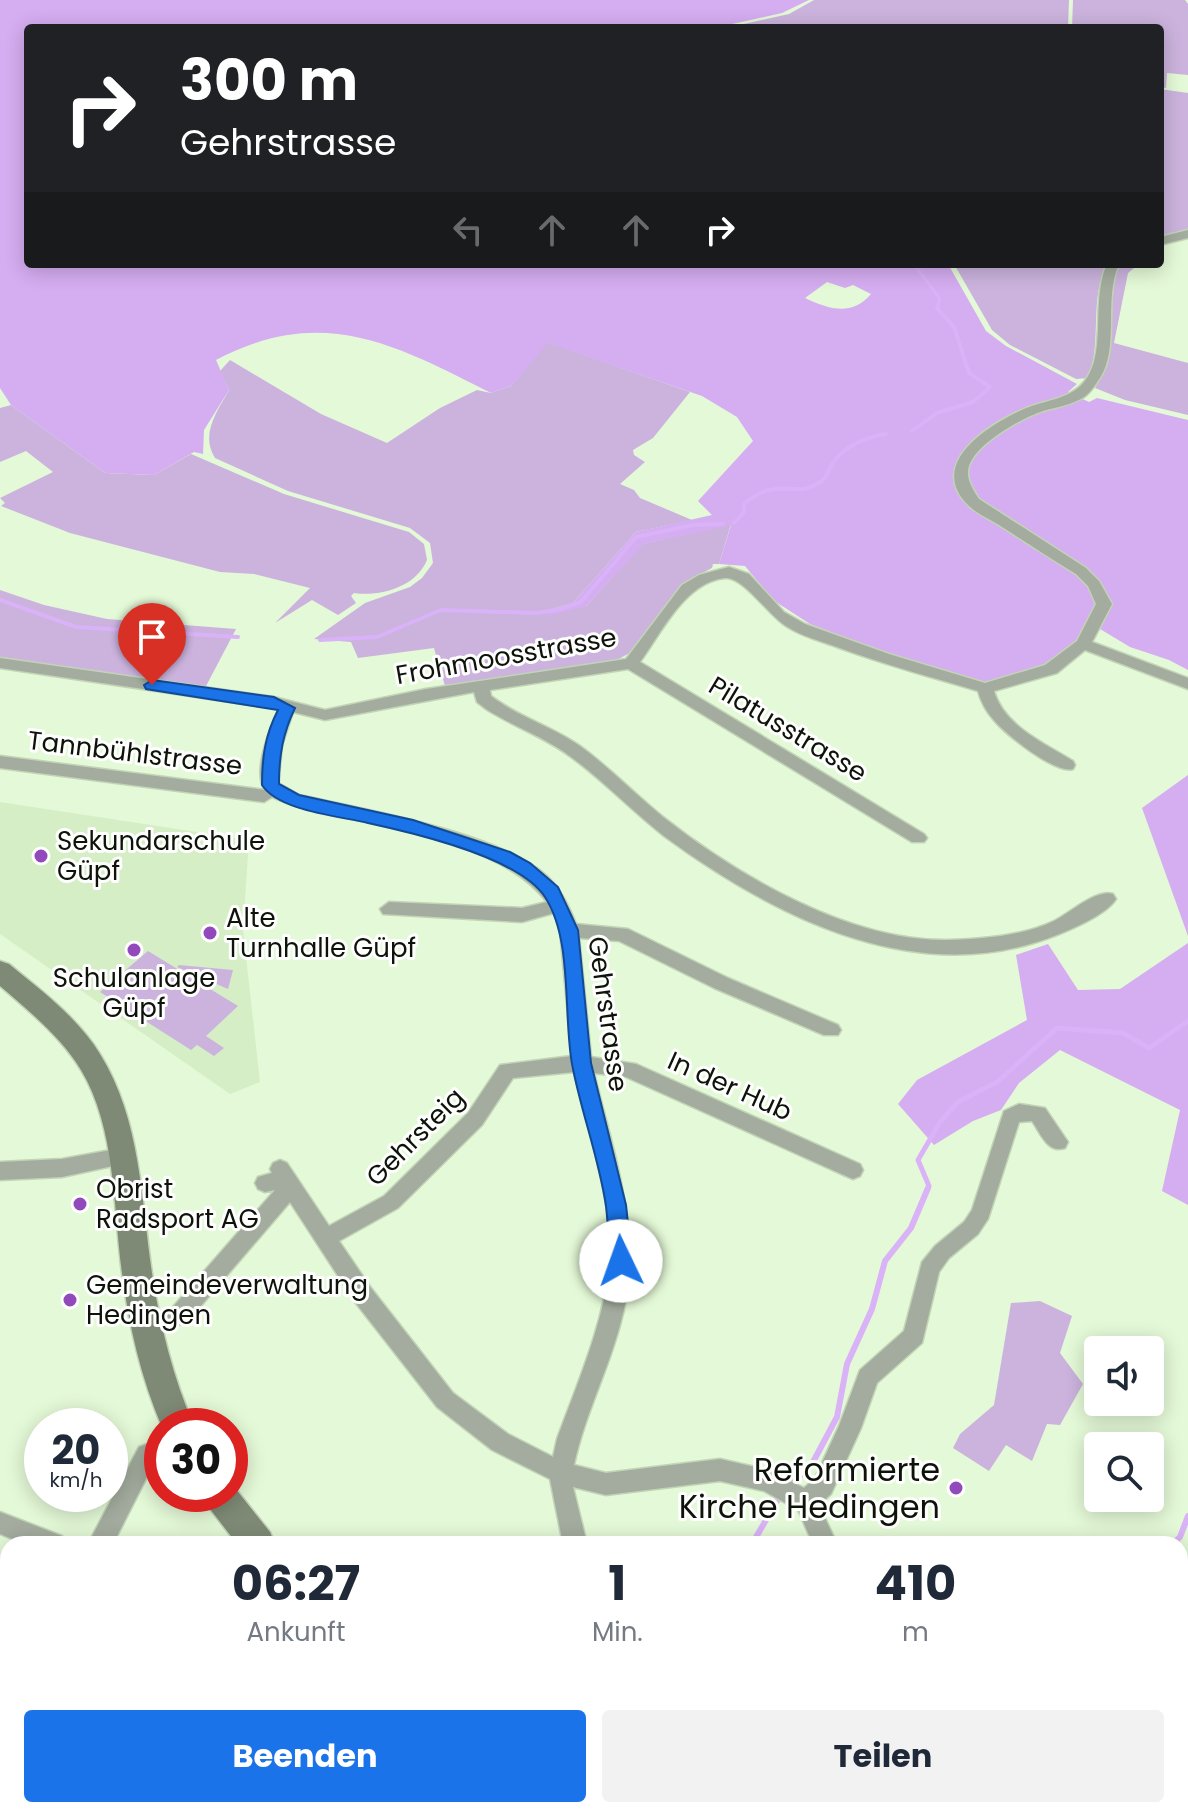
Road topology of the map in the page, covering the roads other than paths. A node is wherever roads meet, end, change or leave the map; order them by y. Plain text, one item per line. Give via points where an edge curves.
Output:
1 (1188, 234) edge
2 (1164, 240) edge
3 (1111, 268) edge
4 (1083, 644) junction
5 (0, 663) edge
6 (631, 663) junction
7 (1188, 684) edge
8 (481, 687) junction
9 (985, 688) junction
10 (287, 708) junction
11 (0, 762) edge
12 (1067, 765) dead end
13 (264, 796) dead end
14 (918, 838) dead end
15 (1107, 899) dead end
16 (560, 905) junction
17 (389, 909) dead end
18 (569, 930) junction
19 (1, 973) edge
20 (831, 1030) dead end
21 (582, 1063) junction
22 (1058, 1142) dead end
23 (122, 1156) junction
24 (853, 1170) dead end
25 (0, 1171) edge
26 (325, 1238) junction
27 (147, 1326) junction
28 (171, 1408) edge
29 (144, 1461) edge
30 (561, 1473) junction
31 (806, 1502) junction
32 (233, 1512) edge
33 (0, 1523) edge
34 (33, 1536) edge
35 (104, 1536) edge
36 (252, 1536) edge
37 (573, 1536) edge
38 (821, 1536) edge

1 - 2 street
3 - 4 street via 1104,285 1100,364 1089,385 1070,399 1004,425 967,456 961,468 962,484 973,502 1094,584 1104,604
4 - 7 street
4 - 9 street via 1051,669
5 - 10 street, Frohmoosstrasse
6 - 8 street, Frohmoosstrasse
6 - 9 street, Frohmoosstrasse via 687,588 729,572 744,577 779,615 800,628
6 - 14 street, Pilatusstrasse
8 - 10 street, Frohmoosstrasse via 325,715
8 - 15 street via 483,698 501,713 562,742 670,831 725,867 774,897 883,940 921,947 1003,942 1035,936
9 - 12 street via 1002,718
10 - 16 street, Gehrstrasse via 270,758 270,785 279,793 504,857 541,881
11 - 13 street, Tannbühlstrasse
16 - 17 street via 522,915
16 - 18 street, Gehrstrasse
18 - 20 street via 622,934
18 - 21 street, Gehrstrasse
19 - 23 main road via 90,1060 102,1083
21 - 24 street, In der Hub via 629,1070
21 - 26 street, Gehrsteig via 507,1071 475,1119 391,1202
21 - 30 street, Gehrstrasse via 616,1205 621,1261 610,1324
22 - 31 street via 1038,1114 1019,1112 1011,1117 981,1213 929,1269 914,1336 868,1377 823,1486
23 - 25 street via 62,1168
23 - 27 main road
26 - 27 street via 281,1179 179,1315
26 - 30 street via 449,1404 500,1442
27 - 28 main road
29 - 35 street
30 - 31 street via 606,1484 720,1470 768,1481
30 - 37 street
31 - 38 street
32 - 36 main road
33 - 34 street

